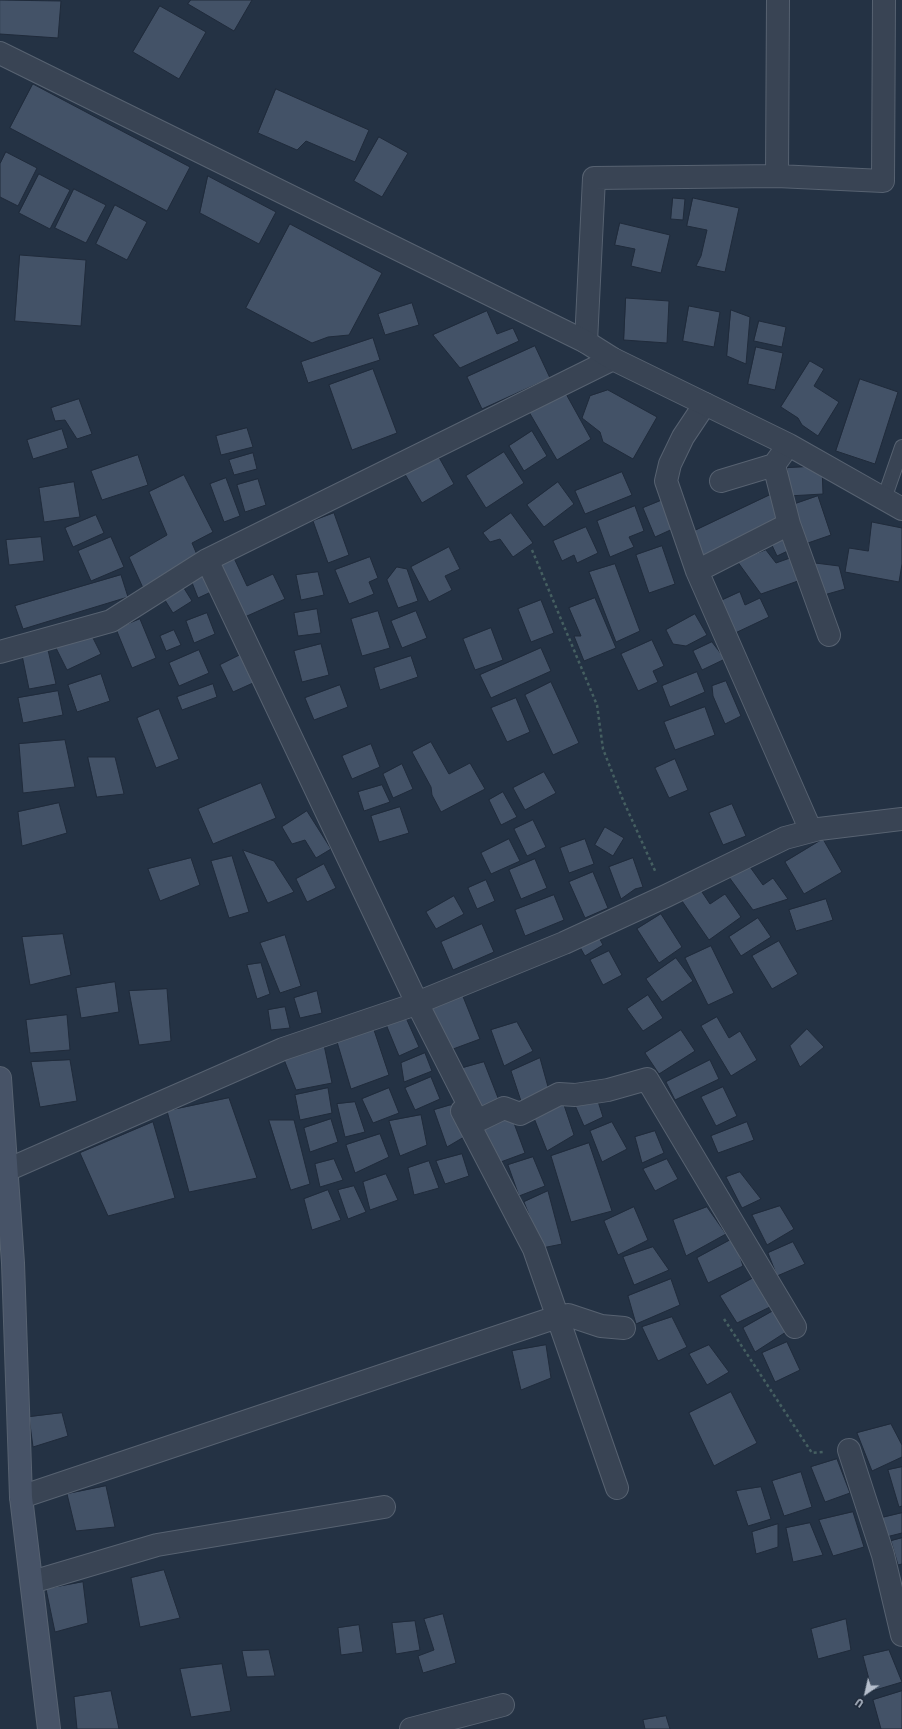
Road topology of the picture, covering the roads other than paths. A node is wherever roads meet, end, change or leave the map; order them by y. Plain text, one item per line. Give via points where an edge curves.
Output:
1 (778, 0) edge
2 (884, 0) edge
3 (0, 53) edge
4 (777, 176) junction
5 (586, 342) junction
6 (613, 359) junction
7 (705, 404) junction
8 (789, 445) junction
9 (902, 447) edge
10 (774, 466) junction
11 (721, 481) dead end
12 (893, 504) edge
13 (789, 524) junction
14 (207, 560) junction
15 (697, 571) junction
16 (829, 635) dead end
17 (0, 652) edge
18 (902, 819) edge
19 (811, 831) junction
20 (412, 1005) junction
21 (0, 1078) edge
22 (7, 1170) junction
23 (558, 1317) junction
24 (795, 1327) dead end
25 (624, 1328) dead end
26 (849, 1450) road end
27 (617, 1488) dead end
28 (21, 1497) junction
29 (384, 1508) dead end
30 (32, 1582) junction
31 (902, 1635) edge
32 (503, 1705) dead end
33 (49, 1729) edge
34 (411, 1729) edge

1 - 4 street
2 - 4 street via 883,180
3 - 5 street
4 - 5 street via 594,178
5 - 6 street
6 - 7 street
6 - 14 street
7 - 8 street
7 - 15 street via 683,437 670,464 666,481
8 - 10 street
8 - 12 street
9 - 12 lane
10 - 11 street
10 - 13 street
13 - 15 street
13 - 16 street
14 - 17 street via 111,621
14 - 20 street
15 - 19 street
18 - 19 street
19 - 20 street via 785,838 564,943
20 - 22 street via 283,1049
20 - 23 street via 534,1249
20 - 24 street via 477,1121 504,1108 520,1114 559,1094 575,1095 608,1090 647,1079
21 - 22 main road
22 - 28 main road via 13,1263
23 - 25 street via 568,1315 601,1326
23 - 27 street
23 - 28 street
26 - 31 street via 883,1555
28 - 30 main road
29 - 30 street via 157,1545
30 - 33 main road
32 - 34 street

